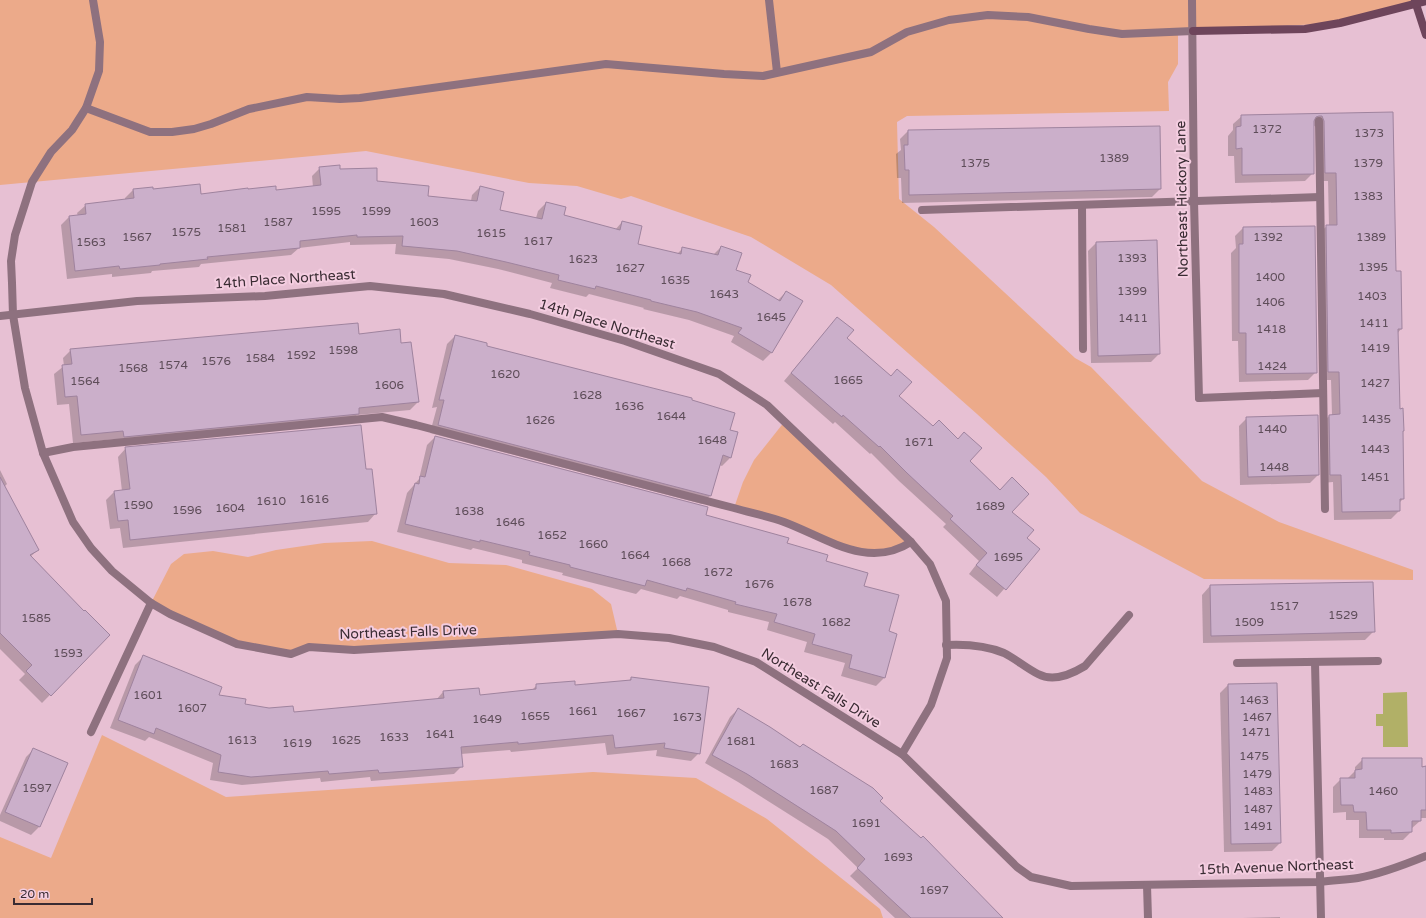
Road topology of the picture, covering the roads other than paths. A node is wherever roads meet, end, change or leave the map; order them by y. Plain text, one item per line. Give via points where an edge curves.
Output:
1 (93, 0) edge
2 (769, 0) edge
3 (1192, 0) edge
4 (1426, 1) edge
5 (1416, 2) edge
6 (1193, 31) junction
7 (1426, 35) edge
8 (777, 72) junction
9 (86, 108) junction
10 (1319, 121) dead end
11 (1320, 197) junction
12 (1194, 202) junction
13 (1082, 205) junction
14 (922, 210) dead end
15 (13, 315) junction
16 (0, 316) edge
17 (1083, 349) dead end
18 (1323, 393) junction
19 (43, 453) junction
20 (1325, 509) dead end
21 (912, 542) junction
22 (151, 603) junction
23 (1129, 615) dead end
24 (946, 645) junction
25 (1378, 661) dead end
26 (1237, 663) dead end
27 (1315, 663) junction
28 (91, 732) dead end
29 (902, 754) junction
30 (1426, 856) edge
31 (1320, 882) junction
32 (1147, 885) junction
33 (1148, 918) edge
34 (1321, 918) edge

1 - 9 street, Northeast Falls Drive via 100,42 99,72
2 - 8 street
3 - 6 street, Northeast Hickory Lane
4 - 5 street
5 - 6 street via 1340,23 1305,28
5 - 7 street
6 - 8 street via 1122,34 1028,16 988,15 950,20 907,32 871,52
6 - 12 street, Northeast Hickory Lane
8 - 9 street via 763,76 606,64 360,98 307,97 249,109 211,124 172,132 150,132
9 - 15 street, Northeast Falls Drive via 32,182 15,235 11,260
10 - 11 street
11 - 12 street
11 - 18 street
12 - 13 street
12 - 18 street, Northeast Hickory Lane via 1199,398
13 - 14 street
13 - 17 street
15 - 16 street, 14th Place Northeast
15 - 19 street, Northeast Falls Drive via 25,388
15 - 21 street, 14th Place Northeast via 137,301 265,296 370,286 444,294 530,314 625,341 719,374 767,405
18 - 20 street
19 - 21 street via 74,447 382,417 784,522 855,551 873,554 890,552
19 - 22 street, Northeast Falls Drive via 74,522 91,548 112,571
21 - 24 street, 14th Place Northeast via 930,564 946,601
22 - 28 street
22 - 29 street, Northeast Falls Drive via 237,644 291,654 309,647 354,650 618,634 669,638 714,647 756,662
23 - 24 street via 1084,666 1066,675 1040,675 1006,654 984,647 966,644
24 - 29 street, 14th Place Northeast via 947,658 931,705
25 - 27 street
26 - 27 street
27 - 31 street
29 - 32 street, Northeast Falls Drive via 1017,867 1032,877 1071,886
30 - 31 street, 15th Avenue Northeast via 1375,874
31 - 32 street, 15th Avenue Northeast
31 - 34 street
32 - 33 street

